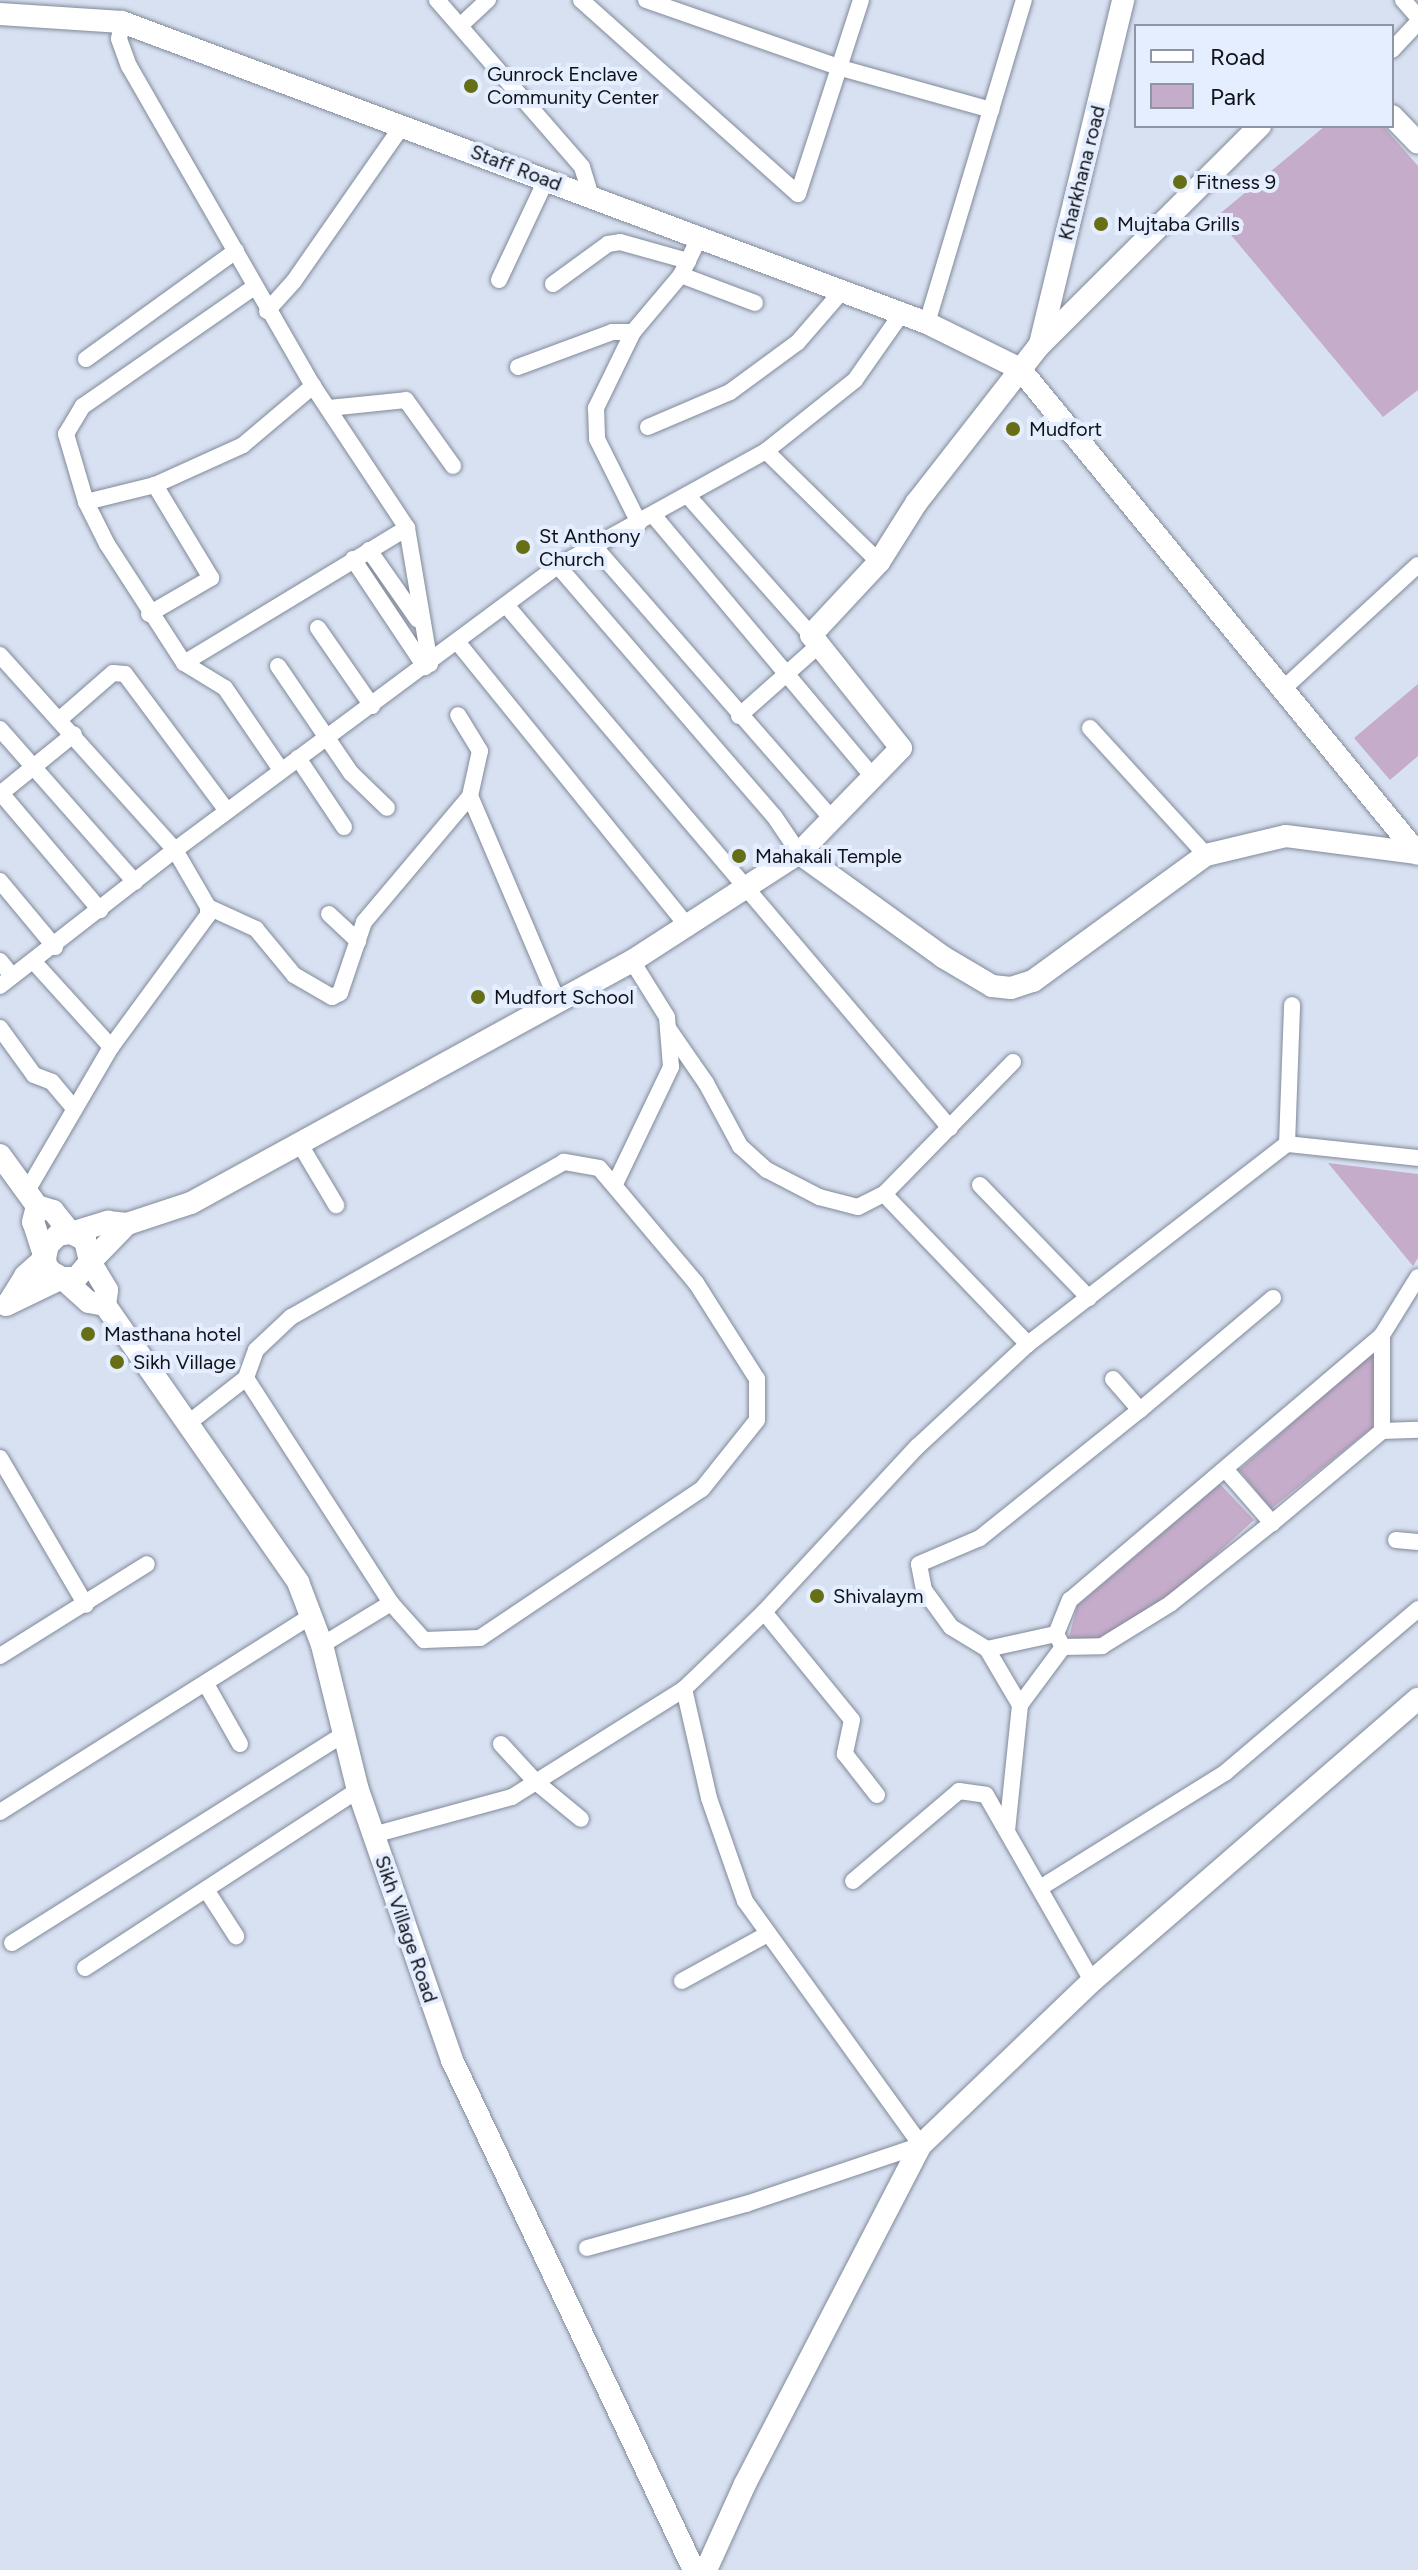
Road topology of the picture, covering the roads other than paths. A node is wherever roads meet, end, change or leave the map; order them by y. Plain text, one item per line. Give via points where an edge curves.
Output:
1 (437, 0) edge
2 (488, 0) edge
3 (581, 0) edge
4 (646, 0) edge
5 (861, 0) edge
6 (1024, 0) edge
7 (1403, 0) edge
8 (1119, 1) edge
9 (28, 8) edge
10 (688, 8) edge
11 (0, 14) edge
12 (1418, 20) edge
13 (122, 22) junction
14 (461, 25) junction
15 (1394, 48) edge
16 (841, 68) junction
17 (991, 110) junction
18 (1394, 118) edge
19 (403, 125) junction
20 (1258, 128) edge
21 (1418, 143) edge
22 (546, 180) junction
23 (591, 197) junction
24 (698, 240) junction
25 (236, 251) junction
26 (684, 268) junction
27 (499, 280) dead end
28 (553, 284) dead end
29 (254, 287) junction
30 (842, 291) junction
31 (755, 303) dead end
32 (267, 311) junction
33 (902, 313) junction
34 (927, 323) junction
35 (633, 332) junction
36 (1039, 346) junction
37 (86, 359) dead end
38 (518, 367) dead end
39 (1020, 369) junction
40 (313, 386) junction
41 (329, 408) junction
42 (648, 427) dead end
43 (766, 451) junction
44 (453, 466) dead end
45 (155, 485) junction
46 (688, 496) junction
47 (86, 502) junction
48 (646, 519) junction
49 (407, 528) junction
50 (593, 545) junction
51 (369, 550) junction
52 (353, 559) junction
53 (879, 562) junction
54 (1418, 565) edge
55 (558, 566) junction
56 (506, 605) junction
57 (149, 614) junction
58 (422, 625) junction
59 (318, 628) dead end
60 (815, 640) junction
61 (459, 644) junction
62 (0, 655) edge
63 (184, 663) junction
64 (278, 666) dead end
65 (428, 666) junction
66 (785, 673) junction
67 (1283, 689) junction
68 (372, 706) junction
69 (458, 715) dead end
70 (739, 716) junction
71 (60, 719) junction
72 (1090, 728) dead end
73 (0, 729) edge
74 (74, 734) junction
75 (327, 738) junction
76 (298, 758) junction
77 (34, 767) junction
78 (281, 770) junction
79 (872, 776) junction
80 (0, 793) edge
81 (470, 796) junction
82 (387, 808) dead end
83 (227, 811) junction
84 (832, 819) junction
85 (344, 827) dead end
86 (175, 850) junction
87 (799, 853) junction
88 (1418, 853) edge
89 (1206, 855) junction
90 (0, 881) edge
91 (135, 882) junction
92 (742, 887) junction
93 (208, 907) junction
94 (100, 910) junction
95 (329, 914) dead end
96 (689, 928) junction
97 (358, 941) junction
98 (55, 947) junction
99 (0, 961) edge
100 (632, 961) junction
101 (34, 962) junction
102 (6, 981) edge
103 (558, 1002) junction
104 (1292, 1005) dead end
105 (0, 1028) edge
106 (668, 1028) junction
107 (111, 1047) junction
108 (1013, 1062) dead end
109 (75, 1109) junction
110 (950, 1128) junction
111 (1287, 1144) junction
112 (301, 1146) junction
113 (0, 1155) edge
114 (1418, 1158) edge
115 (615, 1184) junction
116 (980, 1185) dead end
117 (884, 1194) junction
118 (32, 1199) junction
119 (336, 1205) dead end
120 (127, 1224) junction
121 (71, 1233) junction
122 (45, 1258) junction
123 (90, 1262) junction
124 (1418, 1277) edge
125 (62, 1278) junction
126 (1089, 1298) junction
127 (1273, 1298) dead end
128 (5, 1305) edge
129 (105, 1305) junction
130 (1382, 1335) junction
131 (1028, 1344) junction
132 (246, 1378) junction
133 (1113, 1379) dead end
134 (1140, 1410) junction
135 (191, 1421) junction
136 (1418, 1430) edge
137 (1382, 1431) junction
138 (0, 1458) edge
139 (1225, 1469) junction
140 (1272, 1523) junction
141 (1396, 1540) dead end
142 (1418, 1542) edge
143 (147, 1564) dead end
144 (391, 1603) junction
145 (86, 1605) junction
146 (1418, 1609) edge
147 (764, 1612) junction
148 (313, 1615) junction
149 (1060, 1641) junction
150 (322, 1645) junction
151 (987, 1649) junction
152 (0, 1656) edge
153 (206, 1684) junction
154 (684, 1689) junction
155 (1418, 1699) edge
156 (1020, 1705) junction
157 (342, 1735) junction
158 (240, 1744) dead end
159 (501, 1744) dead end
160 (536, 1782) junction
161 (358, 1790) junction
162 (877, 1795) dead end
163 (0, 1812) edge
164 (581, 1819) dead end
165 (1007, 1830) junction
166 (373, 1835) junction
167 (853, 1881) dead end
168 (1040, 1888) junction
169 (207, 1891) junction
170 (768, 1934) junction
171 (236, 1936) dead end
172 (12, 1943) dead end
173 (85, 1968) dead end
174 (682, 1981) dead end
175 (1092, 1981) junction
176 (921, 2145) junction
177 (587, 2248) dead end
178 (696, 2570) edge

1 - 14 street
2 - 14 street
3 - 16 street via 798,194
4 - 10 street
5 - 16 street
6 - 17 street
7 - 12 street
8 - 36 street, Kharkhana road
9 - 11 street, Staff Road
9 - 13 street, Staff Road
10 - 16 street
12 - 15 street
13 - 19 street, Staff Road
13 - 25 street via 119,39 129,66
14 - 23 street via 582,167
16 - 17 street
17 - 34 street
18 - 21 street
19 - 22 street, Staff Road
19 - 32 street via 294,281
20 - 36 street
22 - 23 street, Staff Road
22 - 27 street
23 - 24 street, Staff Road
24 - 26 street
24 - 30 street, Staff Road
25 - 29 street
25 - 37 street
26 - 28 street via 620,242 608,244
26 - 31 street
26 - 35 street
29 - 32 street
29 - 47 street via 72,418 67,447
30 - 33 street, Staff Road
30 - 42 street via 798,342 730,392
32 - 40 street
33 - 34 street, Staff Road
33 - 43 street via 855,380
34 - 39 street, Staff Road
35 - 38 street via 612,332
35 - 48 street via 596,408 597,439
36 - 39 street
39 - 53 street via 917,502
39 - 67 street
40 - 41 street
40 - 45 street via 243,445
41 - 44 street via 406,400
41 - 49 street
43 - 46 street
43 - 53 street
45 - 47 street
45 - 57 street via 211,578
46 - 48 street
46 - 60 street
47 - 57 street
48 - 50 street
48 - 66 street
49 - 51 street
49 - 58 street
50 - 55 street
50 - 70 street
51 - 52 street
51 - 58 street
52 - 63 street
52 - 65 street
53 - 60 street
54 - 67 street
55 - 56 street
55 - 87 street via 774,816
56 - 61 street
56 - 92 street
57 - 63 street
58 - 65 street
59 - 68 street
60 - 66 street
60 - 79 street via 901,748
61 - 65 street
61 - 96 street
62 - 71 street
63 - 78 street via 225,688
64 - 75 street
65 - 68 street
66 - 70 street
66 - 79 street
67 - 88 street
68 - 75 street
69 - 81 street via 480,751
70 - 84 street
71 - 74 street
71 - 83 street via 113,673 125,674
72 - 89 street
73 - 77 street
74 - 77 street
74 - 86 street
75 - 76 street
75 - 82 street via 351,773
76 - 78 street
76 - 85 street
77 - 80 street
77 - 91 street
78 - 83 street
79 - 84 street
80 - 94 street
81 - 97 street via 364,922
81 - 103 street
83 - 86 street
84 - 87 street
86 - 91 street
86 - 93 street
87 - 89 street via 943,957 992,986 1011,988 1033,981
87 - 92 street
88 - 89 street via 1286,836
90 - 98 street
91 - 94 street
92 - 96 street
92 - 110 street
93 - 97 street via 256,929 294,975 332,997 340,993
93 - 107 street via 208,915
94 - 98 street
95 - 97 street
96 - 100 street
98 - 101 street
99 - 102 street
100 - 103 street
100 - 106 street via 667,1017
101 - 102 street
101 - 107 street
103 - 112 street
104 - 111 street
105 - 109 street via 34,1075 52,1082
106 - 115 street via 671,1067
106 - 117 street via 740,1146 767,1170 819,1197 858,1207
107 - 109 street
108 - 110 street
109 - 118 street
110 - 117 street
111 - 114 street
111 - 126 street
112 - 119 street
112 - 120 street via 191,1203
113 - 118 street
115 - 132 street via 599,1168 564,1162 291,1317 256,1350
115 - 144 street via 696,1283 757,1379 757,1420 702,1489 480,1638 424,1640
116 - 126 street
117 - 131 street
118 - 121 street via 53,1211
118 - 122 street
120 - 121 street via 108,1222
120 - 123 street
121 - 122 street via 52,1240
121 - 123 street via 89,1246
122 - 125 street via 50,1271
122 - 128 street
123 - 125 street via 82,1274
123 - 129 street via 107,1290
124 - 130 street
125 - 128 street
125 - 129 street via 89,1302
126 - 131 street
127 - 134 street
129 - 135 street, Sikh Village Road
130 - 137 street
130 - 139 street
131 - 147 street via 917,1447
132 - 135 street
132 - 144 street
133 - 134 street
134 - 151 street via 980,1538 919,1564 924,1590 951,1627
135 - 148 street, Sikh Village Road via 298,1582
136 - 137 street
137 - 140 street
138 - 145 street
139 - 140 street
139 - 149 street via 1070,1600
140 - 149 street via 1170,1604 1102,1646
141 - 142 street
143 - 145 street
144 - 150 street
145 - 152 street
146 - 168 street via 1226,1772
147 - 154 street
147 - 162 street via 852,1720 845,1754
148 - 150 street, Sikh Village Road
148 - 153 street
149 - 151 street
149 - 156 street
150 - 157 street, Sikh Village Road
151 - 156 street
153 - 158 street
153 - 163 street
154 - 160 street
154 - 170 street via 709,1798 745,1901
155 - 175 street
156 - 165 street
157 - 161 street, Sikh Village Road
157 - 172 street
159 - 160 street
160 - 164 street
160 - 166 street via 512,1797
161 - 166 street, Sikh Village Road
161 - 169 street
165 - 167 street via 986,1795 959,1791
165 - 168 street
166 - 178 street, Sikh Village Road via 452,2060
168 - 175 street
169 - 171 street
169 - 173 street
170 - 174 street
170 - 176 street
175 - 176 street
176 - 177 street via 746,2204
176 - 178 street

